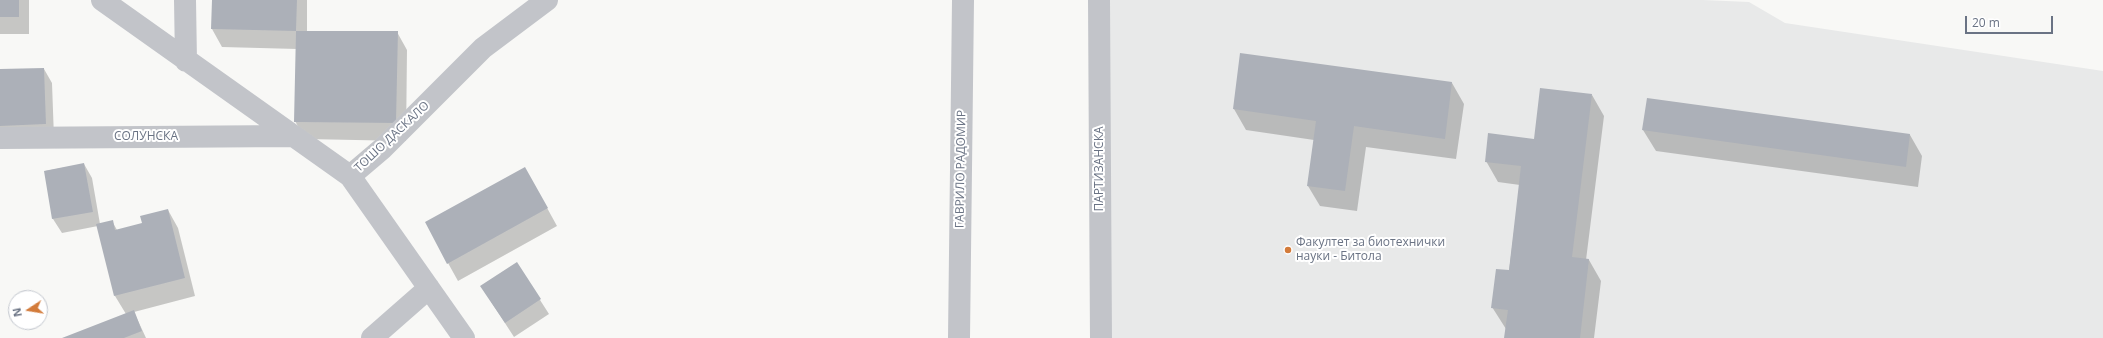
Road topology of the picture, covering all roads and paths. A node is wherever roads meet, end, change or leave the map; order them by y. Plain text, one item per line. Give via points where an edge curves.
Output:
1 (102, 0) edge
2 (185, 0) edge
3 (547, 0) edge
4 (963, 0) edge
5 (1099, 0) edge
6 (186, 60) junction
7 (292, 136) junction
8 (0, 138) edge
9 (350, 176) junction
10 (429, 288) junction
11 (372, 338) edge
12 (464, 338) edge
13 (960, 338) edge
14 (1101, 338) edge

1 - 6 street
2 - 6 street
3 - 9 street, ТОШО ДАСКАЛО via 483,48 383,148
4 - 13 street, ГАВРИЛО РАДОМИР
5 - 14 street, ПАРТИЗАНСКА
6 - 7 street
7 - 8 street, СОЛУНСКА
7 - 9 street
9 - 10 street, ТОШО ДАСКАЛО
10 - 11 street
10 - 12 street, ТОШО ДАСКАЛО

